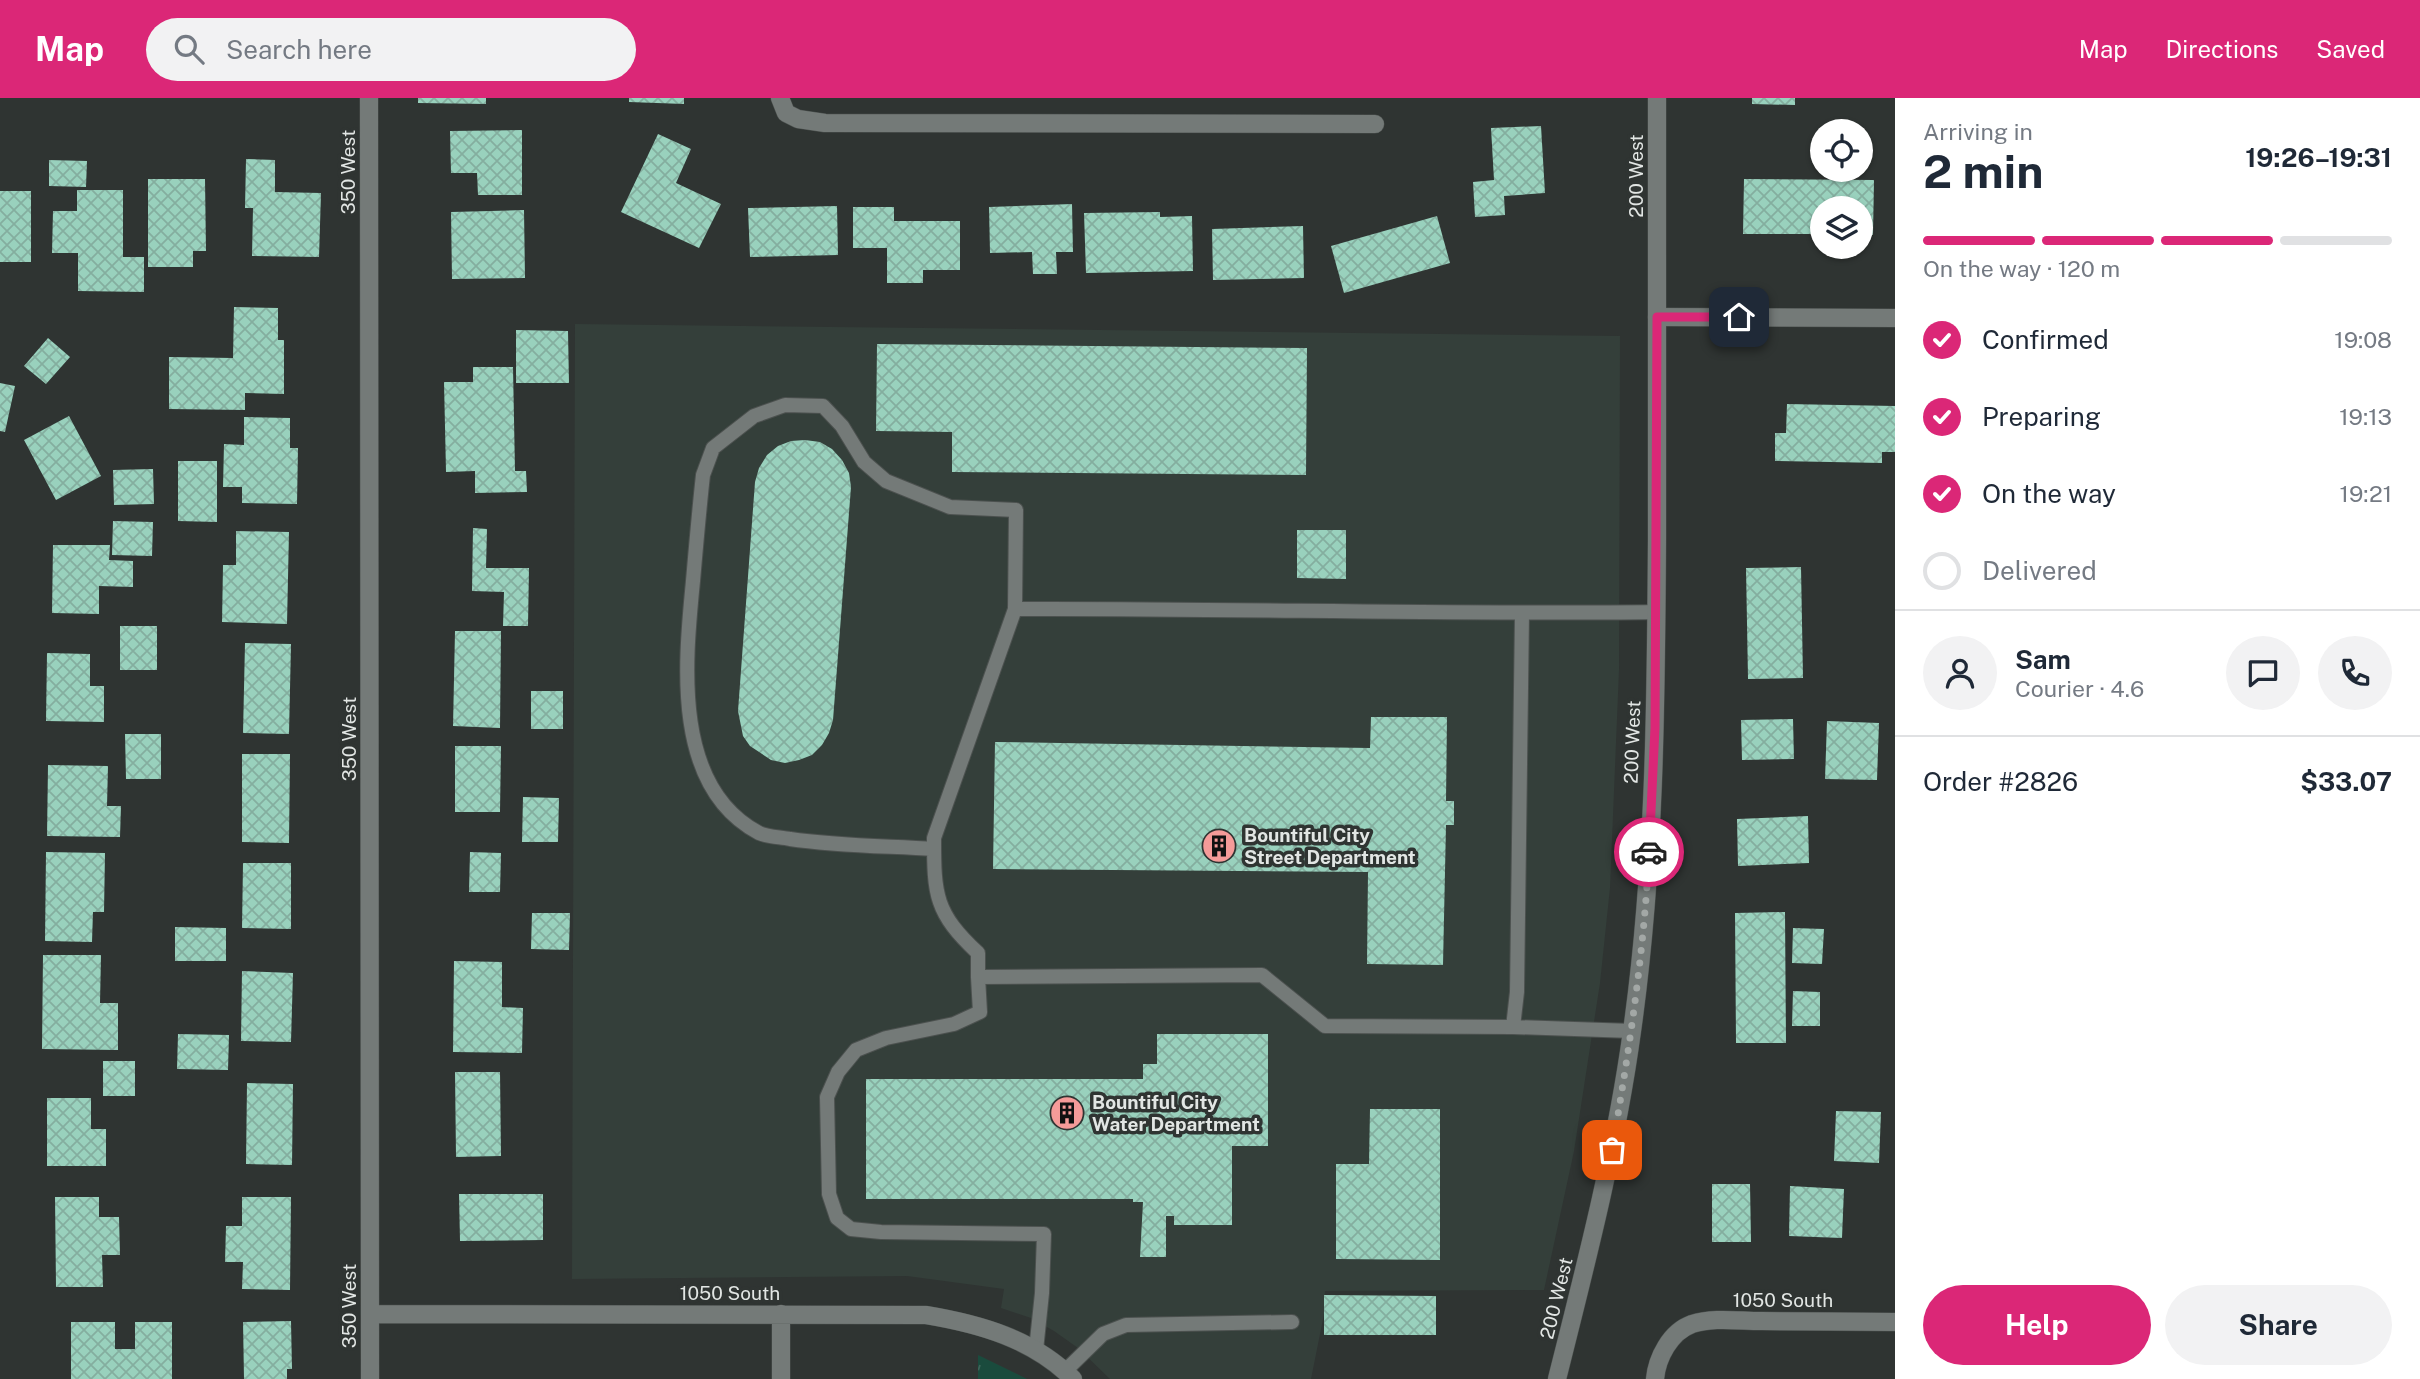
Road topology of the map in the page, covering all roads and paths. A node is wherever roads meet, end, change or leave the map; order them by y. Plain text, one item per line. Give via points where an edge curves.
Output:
1 (369, 98) edge
2 (1657, 98) edge
3 (783, 105) edge
4 (1375, 124) dead end
5 (1657, 317) junction
6 (1895, 318) edge
7 (1015, 609) junction
8 (1657, 612) junction
9 (1522, 613) junction
10 (934, 849) junction
11 (978, 977) junction
12 (1513, 1027) junction
13 (1632, 1031) junction
14 (370, 1314) junction
15 (781, 1314) junction
16 (1292, 1322) dead end
17 (1895, 1322) edge
18 (1036, 1350) junction
19 (1069, 1375) edge
20 (370, 1379) edge
21 (781, 1379) edge
22 (1558, 1379) edge
23 (1655, 1379) edge

1 - 14 street, 350 West
2 - 5 street, 200 West
3 - 4 street via 798,119 825,123
5 - 6 street
5 - 8 street, 200 West
7 - 9 lane
7 - 10 lane via 934,838
7 - 10 lane via 1016,510 950,507 886,481 864,462 842,426 823,406 785,405 754,416 713,448 703,475 686,654 688,711 713,790 729,811 761,834
8 - 9 lane
8 - 13 street, 200 West via 1647,896
9 - 12 lane
10 - 11 lane via 940,906 956,933 978,953
11 - 12 lane via 1262,975 1325,1026
11 - 18 lane via 980,1012 954,1024 856,1049 838,1072 827,1097 829,1194 837,1218 851,1229 1044,1234
12 - 13 lane
13 - 22 street, 200 West via 1612,1150
14 - 15 street, 1050 South
14 - 20 street, 350 West
15 - 18 street, 1050 South via 926,1315 1001,1333
15 - 21 street
16 - 19 lane via 1126,1325 1088,1346
17 - 23 street, 1050 South via 1691,1325 1665,1347
18 - 19 street, 1050 South

